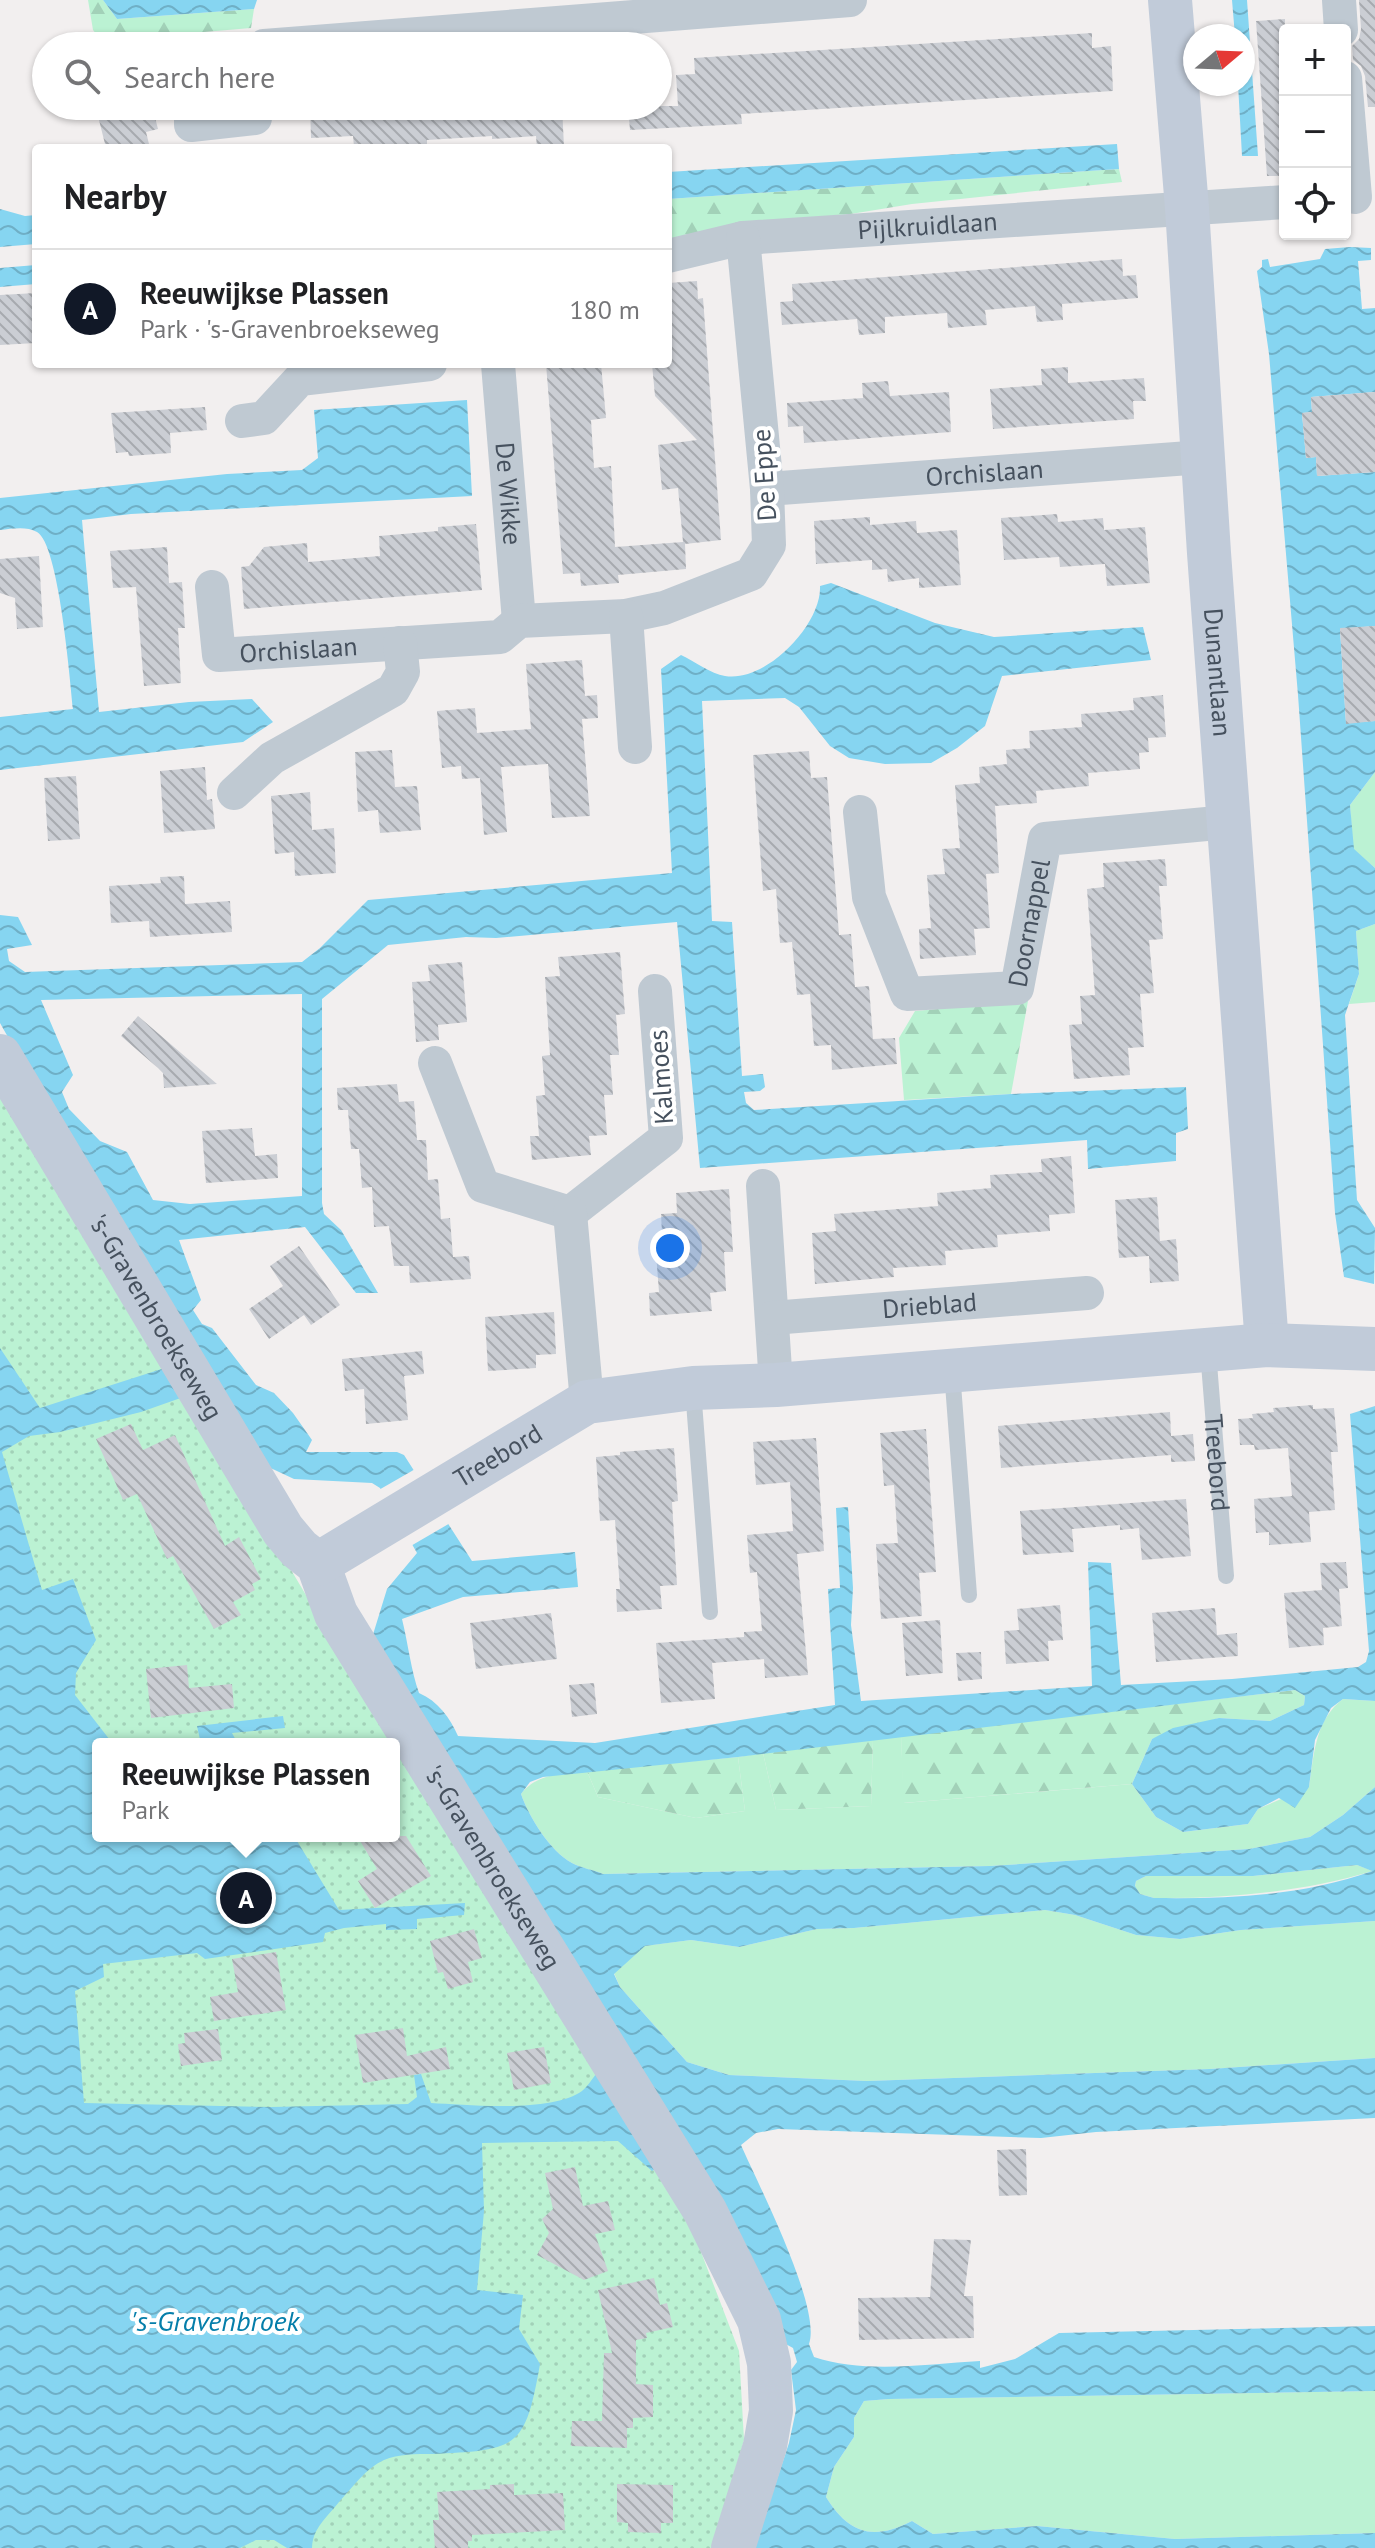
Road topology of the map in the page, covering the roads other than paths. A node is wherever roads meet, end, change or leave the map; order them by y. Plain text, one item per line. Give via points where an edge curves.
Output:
1 (850, 0) edge
2 (1170, 0) edge
3 (1339, 0) edge
4 (1341, 24) edge
5 (442, 32) edge
6 (1347, 96) edge
7 (191, 120) edge
8 (237, 120) edge
9 (1358, 196) edge
10 (1279, 202) edge
11 (1187, 208) junction
12 (743, 238) junction
13 (672, 255) edge
14 (395, 368) edge
15 (498, 368) edge
16 (242, 421) dead end
17 (1203, 457) junction
18 (767, 489) junction
19 (212, 587) dead end
20 (626, 616) junction
21 (519, 621) junction
22 (400, 643) junction
23 (635, 747) dead end
24 (234, 793) dead end
25 (860, 812) dead end
26 (1228, 822) junction
27 (655, 991) dead end
28 (0, 1056) edge
29 (435, 1063) dead end
30 (763, 1186) dead end
31 (570, 1213) junction
32 (1087, 1293) dead end
33 (772, 1318) junction
34 (1267, 1345) junction
35 (1375, 1349) edge
36 (1208, 1351) junction
37 (952, 1369) junction
38 (776, 1385) junction
39 (693, 1388) junction
40 (587, 1402) junction
41 (318, 1564) junction
42 (1226, 1576) dead end
43 (969, 1595) dead end
44 (710, 1612) dead end
45 (733, 2548) edge

1 - 5 street
2 - 11 street, Dunantlaan
3 - 4 street
6 - 9 street
7 - 8 street via 191,125
10 - 11 street, Pijlkruidlaan
11 - 12 street, Pijlkruidlaan
11 - 17 street, Dunantlaan
12 - 13 street, Pijlkruidlaan
12 - 18 street, De Eppe
14 - 16 street via 300,379 264,418
15 - 21 street, De Wikke
17 - 18 street, Orchislaan
17 - 26 street, Dunantlaan
18 - 20 street, De Eppe via 769,545 751,574 664,608
19 - 22 street, Orchislaan via 219,655
20 - 21 street, Orchislaan
20 - 23 street
21 - 22 street, Orchislaan via 500,637
22 - 24 street via 403,672 393,690 272,758
25 - 26 street, Doornappel via 869,897 907,994 1017,988 1045,839
26 - 34 street, Dunantlaan
27 - 31 street, Kalmoes via 666,1138
28 - 41 street, 's-Gravenbroekseweg via 283,1530
29 - 31 street via 483,1186
30 - 33 street
31 - 40 street
32 - 33 street, Drieblad
33 - 38 street
34 - 35 street, Treebord
34 - 36 street, Treebord
36 - 37 street, Treebord
36 - 42 lane, Treebord
37 - 38 street, Treebord
37 - 43 lane
38 - 39 street, Treebord
39 - 40 street, Treebord
39 - 44 lane
40 - 41 street, Treebord
41 - 45 street, 's-Gravenbroekseweg via 336,1614 705,2211 759,2320 769,2363 771,2411

